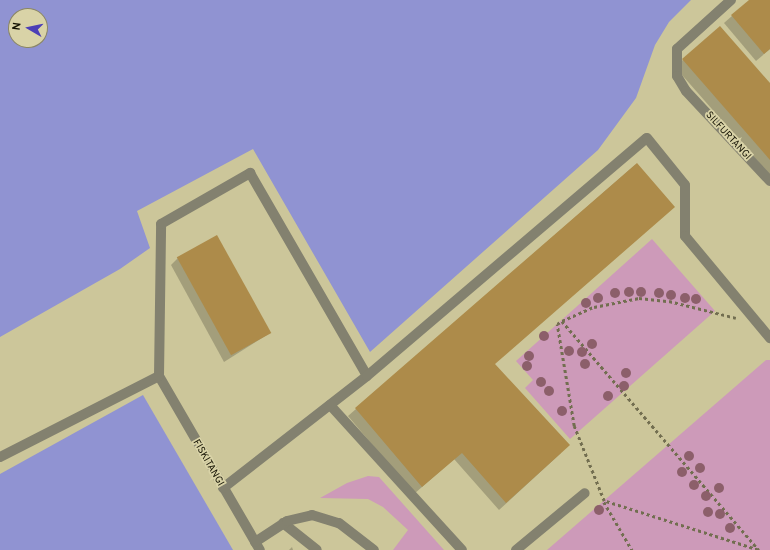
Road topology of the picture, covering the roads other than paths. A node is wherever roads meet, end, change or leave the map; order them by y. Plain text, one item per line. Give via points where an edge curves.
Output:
1 (731, 0) edge
2 (770, 181) edge
3 (770, 338) edge
4 (158, 376) junction
5 (367, 376) junction
6 (330, 405) junction
7 (0, 457) edge
8 (223, 488) junction
9 (585, 493) dead end
10 (283, 523) junction
11 (257, 546) edge
12 (317, 550) edge
13 (374, 550) edge
14 (462, 550) edge
15 (516, 550) edge

1 - 2 street, SILFURTANGI via 677,49 677,76 686,91
3 - 5 street via 685,236 685,185 647,138
4 - 5 street via 161,224 250,173
4 - 7 street
4 - 8 street, FISKITANGI
5 - 6 street
6 - 8 street
6 - 14 street
8 - 11 street, FISKITANGI
9 - 15 street
10 - 11 street
10 - 12 street
10 - 13 street via 312,515 339,522

